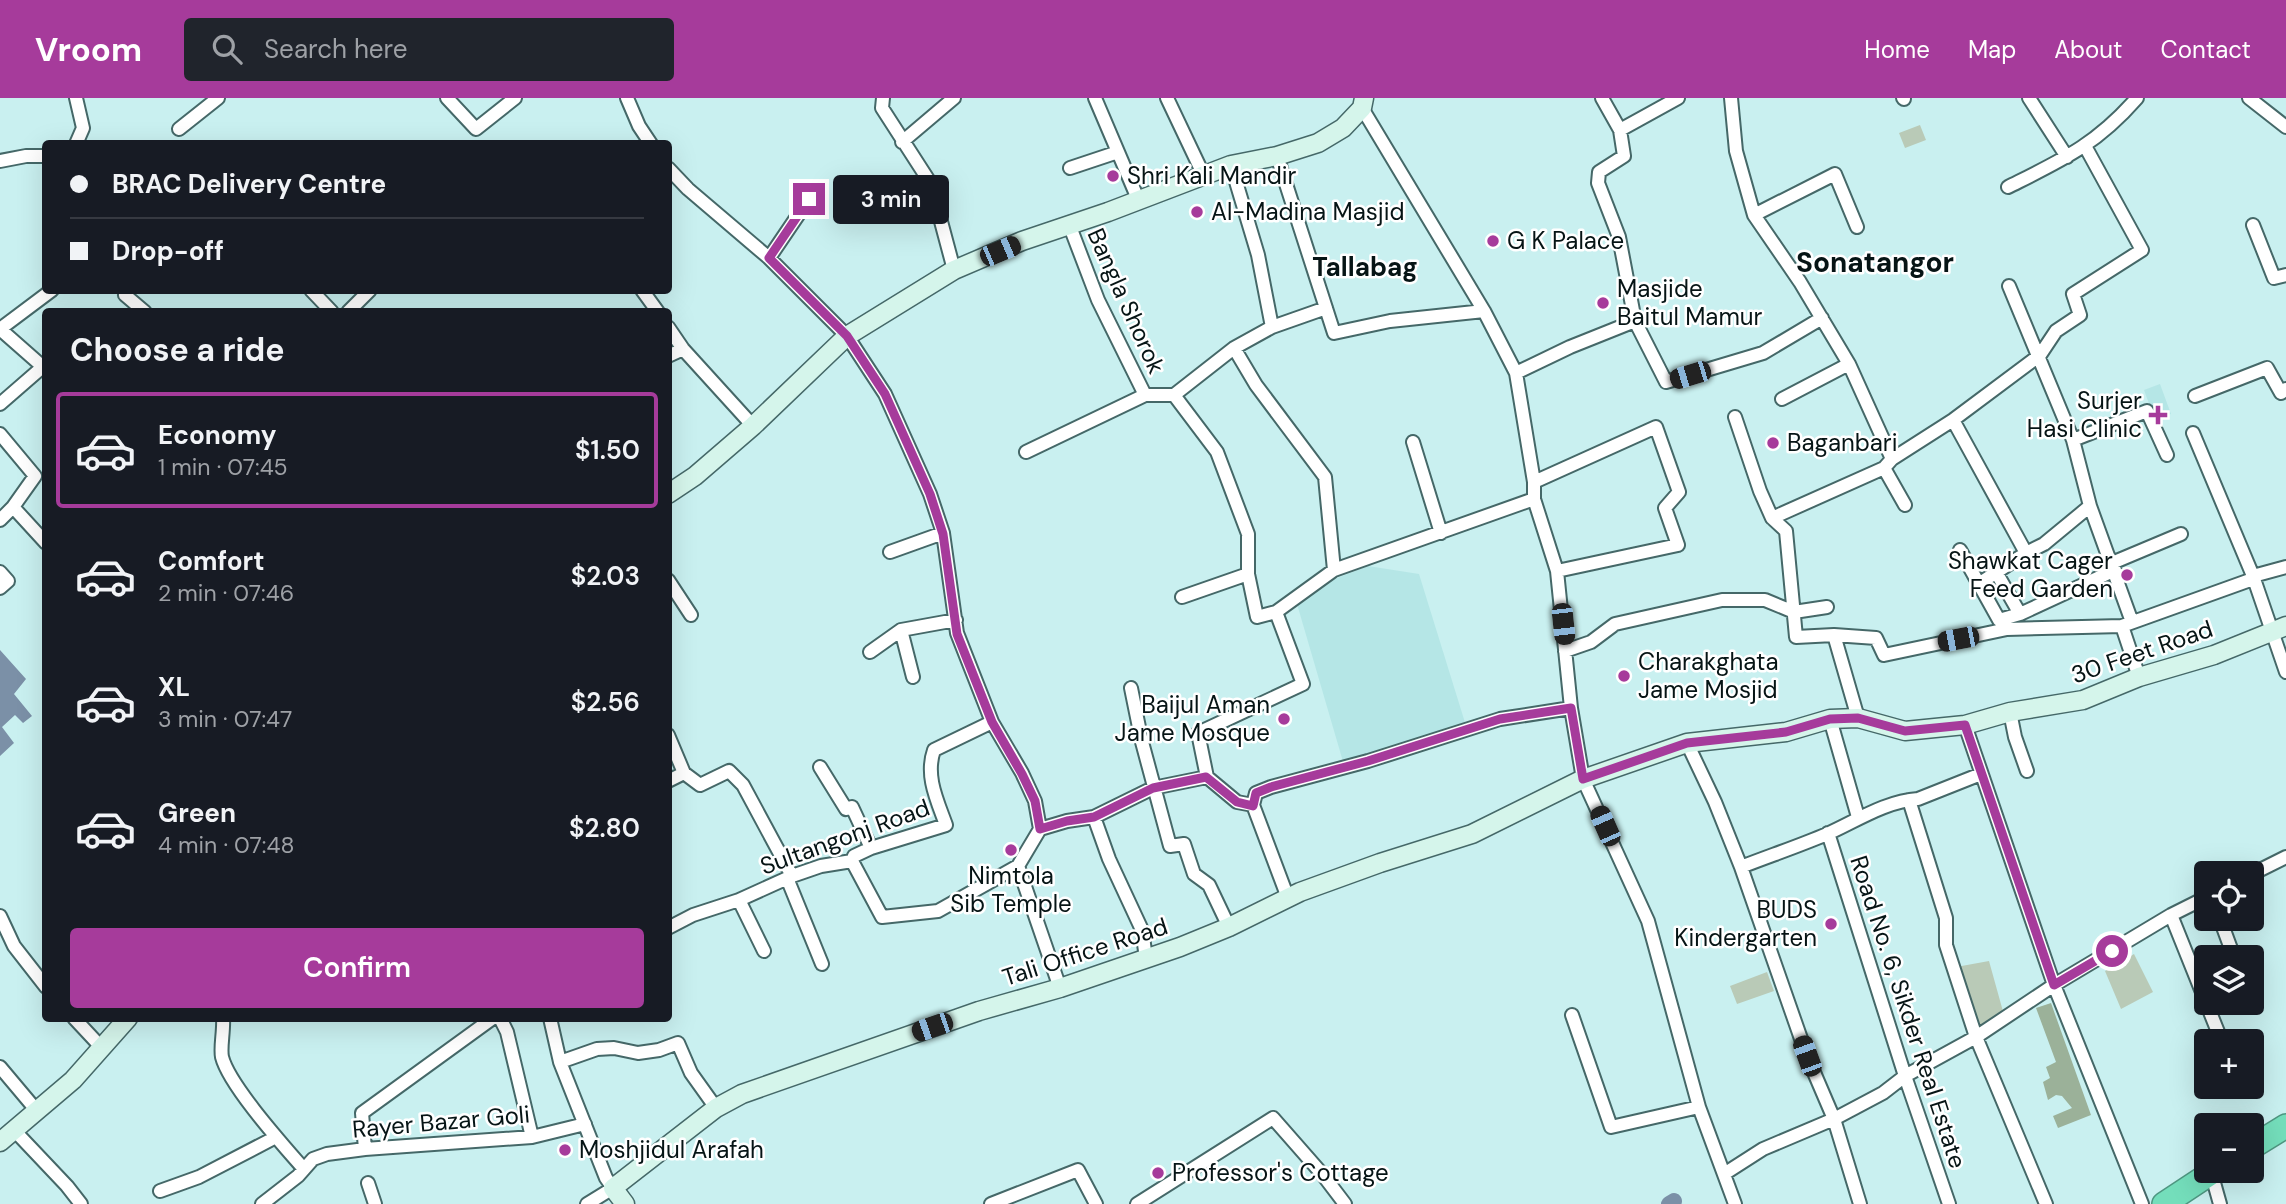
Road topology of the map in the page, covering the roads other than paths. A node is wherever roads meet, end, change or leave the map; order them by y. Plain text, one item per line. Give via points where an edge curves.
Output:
1 (76, 98) edge
2 (218, 98) edge
3 (447, 98) edge
4 (515, 98) edge
5 (627, 98) edge
6 (883, 98) edge
7 (954, 98) edge
8 (1096, 98) edge
9 (1167, 98) edge
10 (1602, 98) edge
11 (1678, 98) edge
12 (1731, 98) edge
13 (2029, 98) edge
14 (2137, 98) edge
15 (2249, 98) edge
16 (1363, 103) edge
17 (2286, 127) edge
18 (179, 129) dead end
19 (1620, 130) junction
20 (78, 140) edge
21 (648, 140) edge
22 (902, 142) junction
23 (2085, 146) junction
24 (1118, 152) junction
25 (42, 156) edge
26 (1277, 156) junction
27 (2067, 157) junction
28 (0, 161) edge
29 (1231, 165) junction
30 (1070, 168) dead end
31 (672, 172) edge
32 (1204, 176) junction
33 (2008, 187) dead end
34 (809, 199) dead end
35 (1138, 199) junction
36 (1754, 215) junction
37 (1069, 224) junction
38 (2253, 225) dead end
39 (1857, 227) dead end
40 (769, 258) junction
41 (954, 270) junction
42 (2286, 275) edge
43 (2009, 286) dead end
44 (47, 294) edge
45 (126, 294) edge
46 (315, 294) edge
47 (366, 294) edge
48 (141, 308) edge
49 (327, 308) edge
50 (352, 308) edge
51 (1326, 308) junction
52 (1483, 311) junction
53 (1822, 318) junction
54 (1635, 321) junction
55 (1272, 327) junction
56 (0, 329) edge
57 (672, 333) edge
58 (847, 336) junction
59 (1234, 348) junction
60 (683, 349) junction
61 (672, 354) edge
62 (2040, 355) junction
63 (42, 363) edge
64 (1849, 364) junction
65 (42, 367) edge
66 (1516, 373) junction
67 (1145, 395) junction
68 (1174, 395) junction
69 (2284, 395) edge
70 (2195, 396) dead end
71 (1782, 399) dead end
72 (0, 404) edge
73 (1735, 417) dead end
74 (1952, 420) junction
75 (753, 426) junction
76 (2193, 433) dead end
77 (0, 434) edge
78 (2073, 440) junction
79 (1413, 442) dead end
80 (1026, 452) dead end
81 (2167, 455) dead end
82 (1888, 464) junction
83 (1534, 482) junction
84 (672, 491) edge
85 (1534, 499) junction
86 (1905, 505) dead end
87 (2090, 506) junction
88 (13, 507) junction
89 (1772, 518) junction
90 (0, 520) edge
91 (1441, 533) junction
92 (943, 534) junction
93 (2181, 534) dead end
94 (42, 538) edge
95 (1960, 550) dead end
96 (890, 552) dead end
97 (2020, 556) junction
98 (2113, 567) junction
99 (2286, 567) edge
100 (1334, 570) junction
101 (1557, 571) junction
102 (0, 572) edge
103 (1996, 572) junction
104 (1248, 574) junction
105 (2253, 578) junction
106 (1980, 583) junction
107 (672, 586) edge
108 (0, 588) edge
109 (1182, 597) dead end
110 (1827, 607) dead end
111 (1276, 612) junction
112 (1794, 612) junction
113 (2020, 614) junction
114 (691, 615) dead end
115 (956, 620) junction
116 (2003, 624) junction
117 (2127, 624) junction
118 (2279, 628) edge
119 (901, 630) junction
120 (1834, 635) junction
121 (1565, 651) junction
122 (870, 652) dead end
123 (2286, 672) edge
124 (912, 677) dead end
125 (2139, 677) junction
126 (1131, 688) dead end
127 (1571, 708) junction
128 (2010, 712) junction
129 (1858, 718) junction
130 (1830, 719) junction
131 (992, 722) junction
132 (1965, 725) junction
133 (1687, 743) junction
134 (672, 744) edge
135 (820, 767) dead end
136 (2027, 771) dead end
137 (684, 773) junction
138 (1982, 774) junction
139 (1206, 777) junction
140 (672, 779) edge
141 (1583, 779) junction
142 (1153, 788) junction
143 (1909, 800) junction
144 (1253, 806) junction
145 (1094, 817) junction
146 (1858, 817) junction
147 (1040, 829) junction
148 (1828, 834) junction
149 (871, 848) junction
150 (2286, 857) edge
151 (852, 861) junction
152 (1018, 866) junction
153 (1741, 867) junction
154 (2264, 868) edge
155 (790, 877) junction
156 (1288, 898) junction
157 (738, 900) junction
158 (2194, 904) edge
159 (2171, 915) junction
160 (0, 916) edge
161 (672, 926) edge
162 (1230, 927) junction
163 (764, 951) dead end
164 (1146, 958) junction
165 (822, 964) dead end
166 (42, 982) edge
167 (2054, 985) junction
168 (1060, 988) junction
169 (1572, 1015) dead end
170 (78, 1022) edge
171 (125, 1022) edge
172 (223, 1022) edge
173 (488, 1022) edge
174 (502, 1022) edge
175 (551, 1022) edge
176 (2217, 1029) edge
177 (1976, 1037) junction
178 (102, 1048) junction
179 (560, 1062) junction
180 (0, 1067) edge
181 (1905, 1076) junction
182 (1699, 1107) junction
183 (716, 1108) junction
184 (37, 1111) junction
185 (1834, 1119) junction
186 (585, 1124) junction
187 (2286, 1126) edge
188 (14, 1130) junction
189 (276, 1137) junction
190 (532, 1137) junction
191 (2264, 1140) edge
192 (0, 1142) edge
193 (365, 1149) junction
194 (303, 1168) junction
195 (1724, 1174) junction
196 (368, 1183) dead end
197 (2196, 1183) edge
198 (2215, 1183) edge
199 (613, 1188) junction
200 (160, 1191) dead end
201 (80, 1204) edge
202 (262, 1204) edge
203 (375, 1204) edge
204 (587, 1204) edge
205 (625, 1204) edge
206 (991, 1204) edge
207 (1096, 1204) edge
208 (1137, 1204) edge
209 (1345, 1204) edge
210 (1735, 1204) edge
211 (1860, 1204) edge
212 (1948, 1204) edge
213 (2046, 1204) edge
214 (2142, 1204) edge
215 (2164, 1204) edge
216 (2220, 1204) edge

1 - 20 street via 83,128
2 - 18 street
3 - 4 street via 476,129
5 - 21 street
6 - 22 street via 881,108
7 - 22 street
8 - 24 street
9 - 32 street
10 - 19 street
11 - 19 street
12 - 36 street via 1736,151
13 - 27 street
14 - 23 street via 2114,124
15 - 17 street
16 - 26 street via 1343,128 1318,143
16 - 52 street
19 - 54 street via 1624,156 1599,172 1598,183 1619,237
22 - 41 street via 931,184
23 - 27 street
23 - 62 street via 2143,250 2073,294 2080,315 2056,331
24 - 30 street
24 - 35 street
25 - 28 street
26 - 29 street
26 - 51 street
27 - 33 street
29 - 32 street
29 - 55 street via 1258,256
31 - 40 street
32 - 35 street
34 - 40 street
35 - 37 street
36 - 39 street via 1835,174
36 - 53 street
37 - 41 street
37 - 67 street, Bangla Shorok via 1098,300
38 - 42 street via 2274,278
40 - 58 street
41 - 58 street
43 - 62 street
44 - 56 street
45 - 48 street
46 - 49 street
47 - 50 street
51 - 52 street via 1334,333 1390,321
51 - 55 street, Bangla Shorok
52 - 66 street
53 - 54 street via 1763,353 1666,383
53 - 64 street
54 - 66 street
55 - 59 street, Bangla Shorok
56 - 63 street
57 - 60 street
58 - 75 street
58 - 92 street via 885,394
59 - 68 street, Bangla Shorok
59 - 100 street via 1325,477
60 - 61 street
60 - 75 street
62 - 74 street
62 - 78 street
64 - 71 street
64 - 82 street
65 - 72 street
66 - 83 street
67 - 68 street, Bangla Shorok
67 - 80 street, Bangla Shorok
68 - 104 street, Bangla Shorok via 1217,452 1248,534
69 - 70 street via 2267,368
73 - 89 street
74 - 82 street
74 - 97 street
75 - 84 street
76 - 105 street
77 - 88 street via 35,475
78 - 81 street via 2147,411
78 - 87 street
79 - 91 street
82 - 86 street
82 - 89 street
83 - 85 street
83 - 101 street via 1657,427 1679,492 1665,508 1678,545
85 - 91 street
85 - 101 street
87 - 97 street via 2044,544
87 - 98 street
88 - 90 street
88 - 94 street
89 - 112 street via 1786,531
91 - 100 street
92 - 96 street
92 - 115 street
93 - 98 street
95 - 106 street
97 - 103 street
98 - 113 street
98 - 117 street
99 - 105 street
100 - 111 street
101 - 121 street
102 - 108 street via 8,581
103 - 106 street
103 - 113 street
104 - 109 street
104 - 111 street, Bangla Shorok via 1257,617
105 - 117 street
105 - 118 street
106 - 116 street
107 - 114 street
110 - 112 street
111 - 139 street via 1303,684 1198,733
112 - 120 street via 1796,637
112 - 121 street via 1765,600 1721,600 1615,624 1591,642
113 - 116 street
115 - 119 street
115 - 131 street via 957,634
116 - 117 street
116 - 120 street via 1884,655 1876,638
117 - 125 street
118 - 123 street
118 - 125 street, 30 Feet Road via 2214,655
119 - 122 street
119 - 124 street
120 - 129 street
121 - 127 street
125 - 128 street, 30 Feet Road via 2083,700
126 - 142 street
127 - 141 street
127 - 144 street via 1500,719 1271,787 1256,793
128 - 132 street, 30 Feet Road
128 - 136 street
129 - 130 street, 30 Feet Road
129 - 132 street, 30 Feet Road via 1905,731
130 - 133 street, Tali Office Road via 1786,732
130 - 146 street
131 - 147 street via 1035,801
131 - 149 street, Sultangonj Road via 933,750 929,765 946,825
132 - 138 street
133 - 141 street, Tali Office Road
133 - 153 street
134 - 137 street
135 - 149 street via 846,809 852,807
137 - 140 street
137 - 155 street via 700,785 729,771 735,775
138 - 143 street
138 - 167 street
139 - 142 street
139 - 144 street via 1237,802
141 - 156 street, Tali Office Road via 1472,834
141 - 182 street via 1647,921
142 - 145 street
142 - 162 street via 1170,846 1184,844 1194,874 1209,885
143 - 146 street
143 - 177 street via 1946,918 1946,945
144 - 156 street
145 - 147 street
145 - 164 street via 1142,930
146 - 148 street
147 - 152 street
148 - 153 street
148 - 181 street, Road No. 6, Sikder Real Estate
149 - 151 street, Sultangonj Road
150 - 154 street
151 - 152 street via 882,917 938,911
151 - 155 street, Sultangonj Road
152 - 168 street
153 - 185 street via 1807,1056
155 - 157 street, Sultangonj Road
155 - 165 street
156 - 162 street, Tali Office Road
157 - 161 street, Sultangonj Road
157 - 163 street
158 - 159 street
159 - 167 street
159 - 176 street
160 - 166 street via 15,946
162 - 164 street, Tali Office Road
164 - 168 street, Tali Office Road
167 - 177 street
167 - 214 street
168 - 183 street, Tali Office Road via 884,1043 742,1094
169 - 182 street via 1611,1127
170 - 178 street
171 - 178 street
172 - 189 street via 222,1058
173 - 193 street via 362,1112
174 - 190 street
175 - 179 street
177 - 181 street
177 - 213 street
178 - 184 street
179 - 183 street via 597,1049 638,1053 678,1043 691,1073
179 - 186 street
180 - 184 street
181 - 185 street
181 - 212 street, Road No. 6, Sikder Real Estate
182 - 195 street
183 - 199 street, Tali Office Road
184 - 188 street
185 - 195 street via 1763,1149
185 - 211 street
186 - 190 street, Rayer Bazar Goli
186 - 199 street
187 - 191 highway
188 - 192 street
188 - 201 street
189 - 194 street
189 - 200 street via 199,1177
190 - 193 street, Rayer Bazar Goli
193 - 194 street, Rayer Bazar Goli via 327,1154
194 - 202 street, Rayer Bazar Goli
195 - 210 street
196 - 203 street
197 - 215 highway
198 - 216 street
199 - 204 street
199 - 205 street
206 - 207 street via 1078,1170
208 - 209 street via 1273,1118

